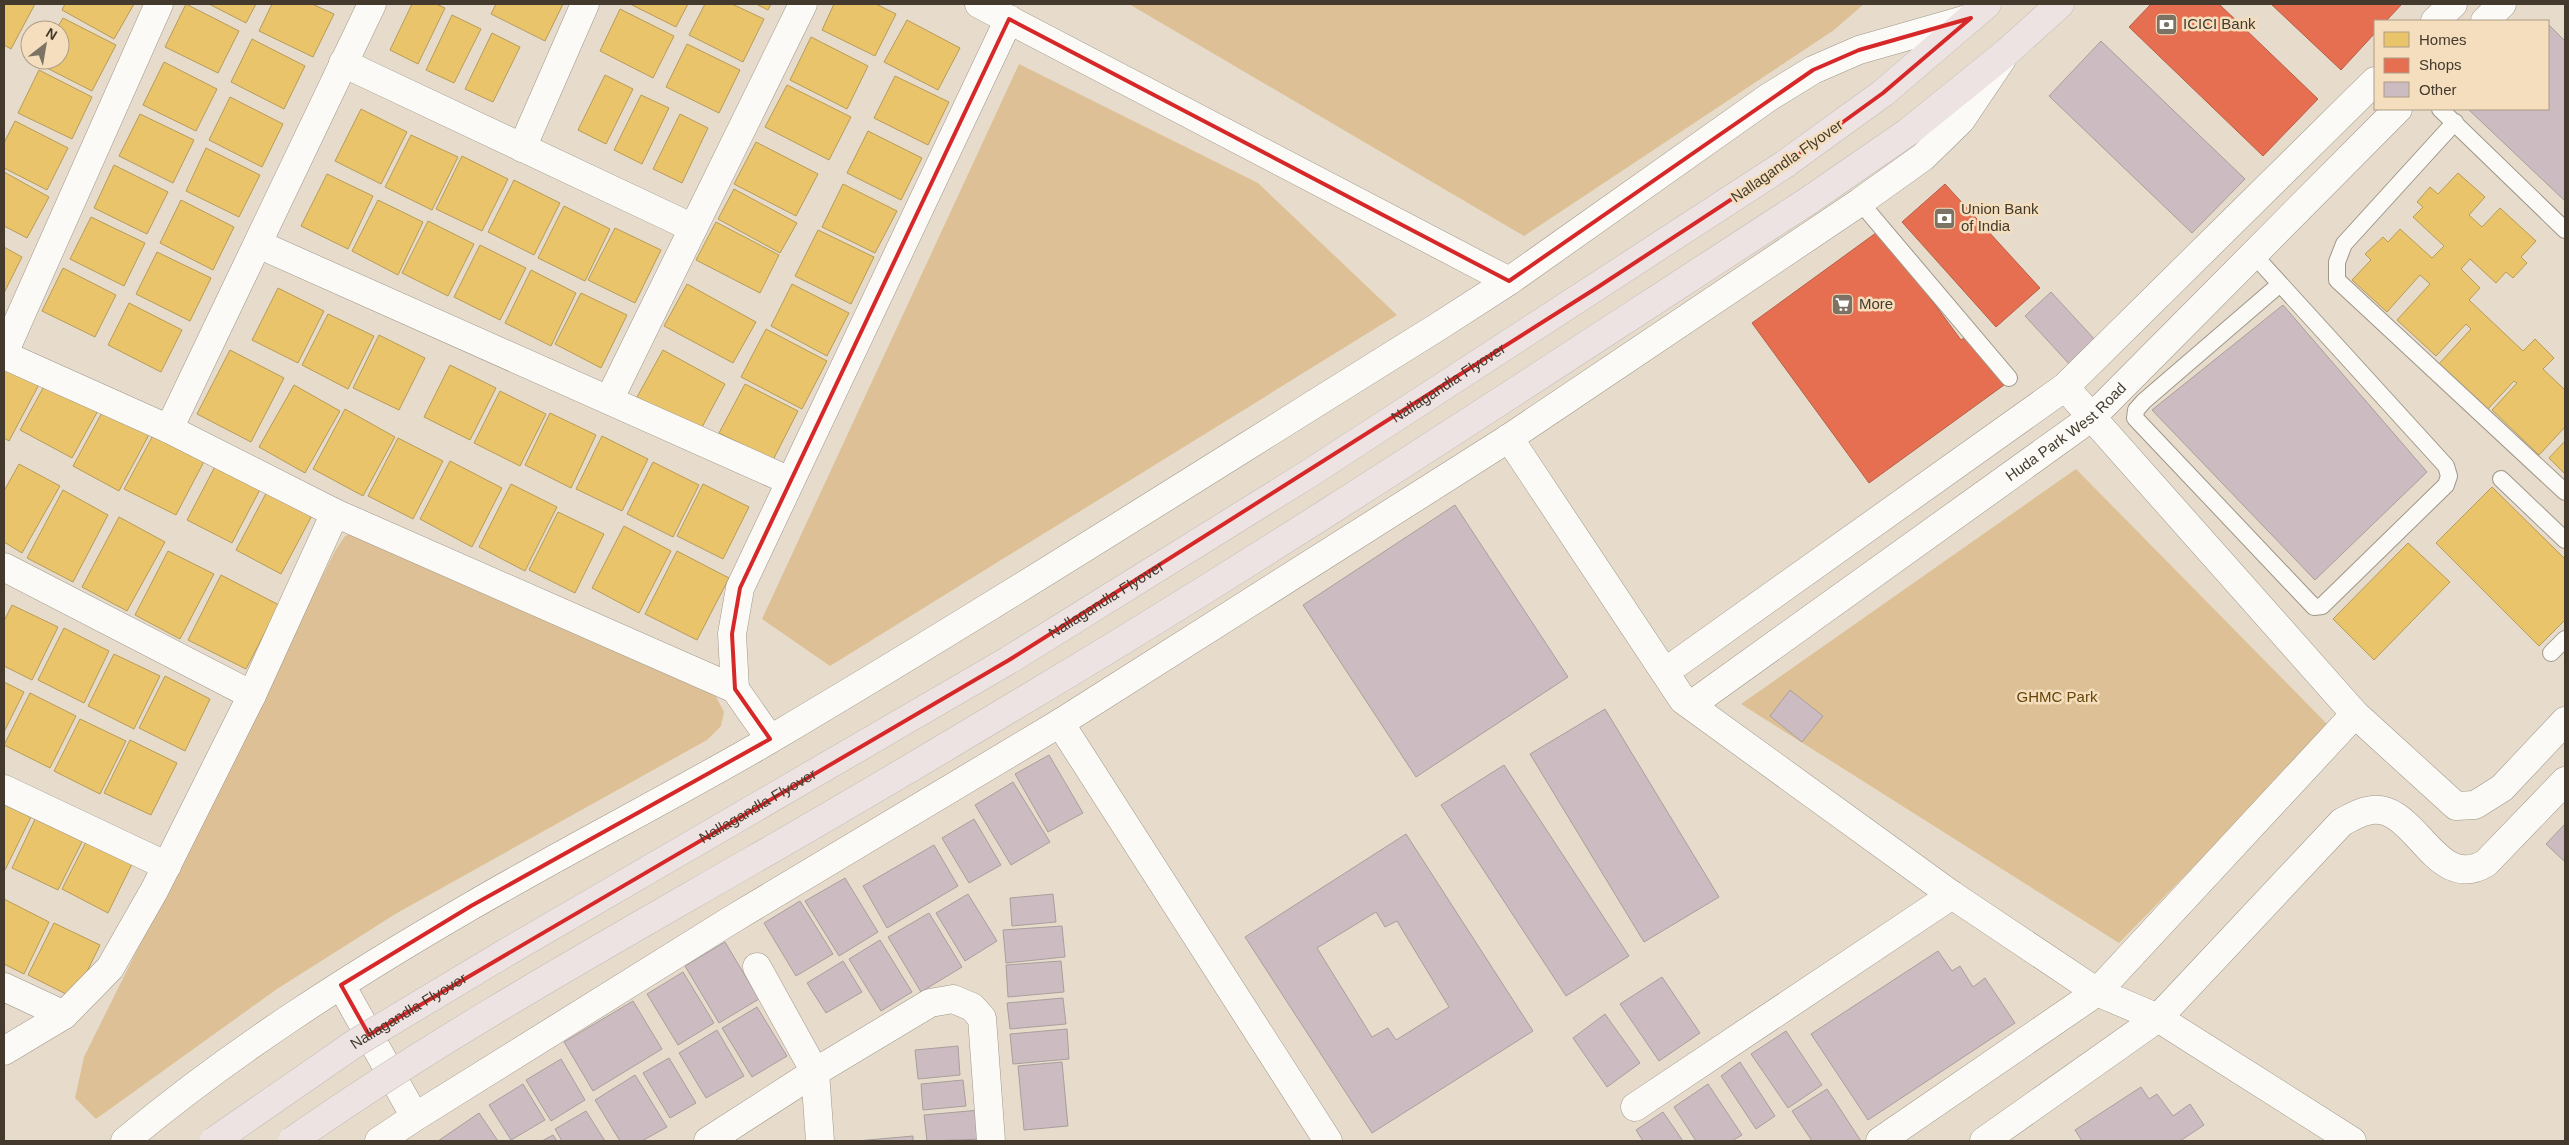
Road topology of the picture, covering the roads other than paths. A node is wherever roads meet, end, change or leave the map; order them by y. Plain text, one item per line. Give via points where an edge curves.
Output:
1 (160, 4) edge
2 (372, 4) edge
3 (585, 4) edge
4 (803, 4) edge
5 (978, 4) edge
6 (2060, 4) edge
7 (2453, 4) edge
8 (2502, 4) edge
9 (1979, 11) edge
10 (1009, 18) junction
11 (2436, 20) edge
12 (2486, 20) edge
13 (2007, 52) junction
14 (343, 63) junction
15 (2374, 82) edge
16 (2397, 110) edge
17 (2441, 110) edge
18 (2455, 122) junction
19 (522, 148) junction
20 (1860, 202) junction
21 (693, 228) junction
22 (2565, 230) edge
23 (258, 244) junction
24 (2253, 254) junction
25 (1508, 280) junction
26 (2280, 284) junction
27 (4, 354) edge
28 (2009, 378) dead end
29 (2065, 387) junction
30 (609, 400) junction
31 (2092, 417) junction
32 (169, 429) junction
33 (1509, 438) junction
34 (2501, 479) dead end
35 (790, 480) junction
36 (2565, 492) edge
37 (336, 513) junction
38 (2565, 540) edge
39 (4, 567) edge
40 (2565, 639) edge
41 (2552, 653) dead end
42 (1664, 672) junction
43 (735, 689) junction
44 (252, 695) junction
45 (1691, 705) junction
46 (2355, 714) junction
47 (2565, 721) edge
48 (1060, 723) junction
49 (770, 739) junction
50 (2565, 781) edge
51 (4, 789) edge
52 (167, 866) junction
53 (1952, 895) junction
54 (757, 967) dead end
55 (341, 985) junction
56 (4, 987) edge
57 (2098, 992) junction
58 (64, 1015) junction
59 (2158, 1018) junction
60 (4, 1051) edge
61 (815, 1072) junction
62 (1635, 1107) dead end
63 (415, 1117) junction
64 (125, 1141) edge
65 (214, 1141) edge
66 (292, 1141) edge
67 (379, 1141) edge
68 (708, 1141) edge
69 (820, 1141) edge
70 (991, 1141) edge
71 (1328, 1141) edge
72 (1880, 1141) edge
73 (1984, 1141) edge
74 (2352, 1141) edge

1 - 27 street
2 - 14 street
3 - 19 street
4 - 21 street
5 - 10 street
6 - 13 main road
7 - 11 street
8 - 12 street
9 - 25 street via 1859,50 1813,70 1769,97
9 - 65 main road, Nallagandla Flyover, bridge via 1883,93 1785,164 1302,478 1009,660 358,1042
10 - 25 street
10 - 35 street
13 - 20 street via 1945,138
13 - 66 main road, bridge via 1908,132 1808,201 1317,519 1018,704 517,995 377,1081
14 - 19 street
14 - 23 street
15 - 29 street
16 - 24 street, Huda Park West Road
17 - 18 lane
18 - 22 lane
18 - 36 lane via 2344,244 2337,262 2337,280
19 - 21 street
20 - 28 lane
20 - 33 street
21 - 30 street
23 - 30 street
23 - 32 street
24 - 26 lane
24 - 31 street, Huda Park West Road
25 - 49 street via 994,603
26 - 26 lane via 2446,466 2449,476 2446,484 2322,606 2314,608 2135,418 2136,410 2144,402
27 - 32 street
29 - 31 street
29 - 42 street
30 - 35 street
31 - 45 street, Huda Park West Road
31 - 46 street
32 - 37 street
33 - 42 street
33 - 48 street
34 - 38 lane
35 - 43 street via 740,588 732,634
37 - 43 street
37 - 44 street
39 - 44 street
40 - 41 lane
42 - 45 street via 1683,700
43 - 49 street
44 - 52 street
45 - 53 street
46 - 47 street via 2456,806 2475,804 2502,788
46 - 57 street
48 - 63 street via 731,920
48 - 71 street
49 - 55 street via 472,906
50 - 59 street via 2486,864 2475,870 2458,871 2448,865 2396,817 2386,812 2368,810 2342,822
51 - 52 street
52 - 58 street via 110,968
53 - 57 street
53 - 62 street
54 - 61 street
55 - 63 street
55 - 64 street via 245,1050
56 - 58 street
57 - 59 street
57 - 72 street
58 - 60 street
59 - 73 street
59 - 74 street
61 - 68 street
61 - 69 street
61 - 70 street via 930,1003 953,999 972,1007 982,1018
63 - 67 street

